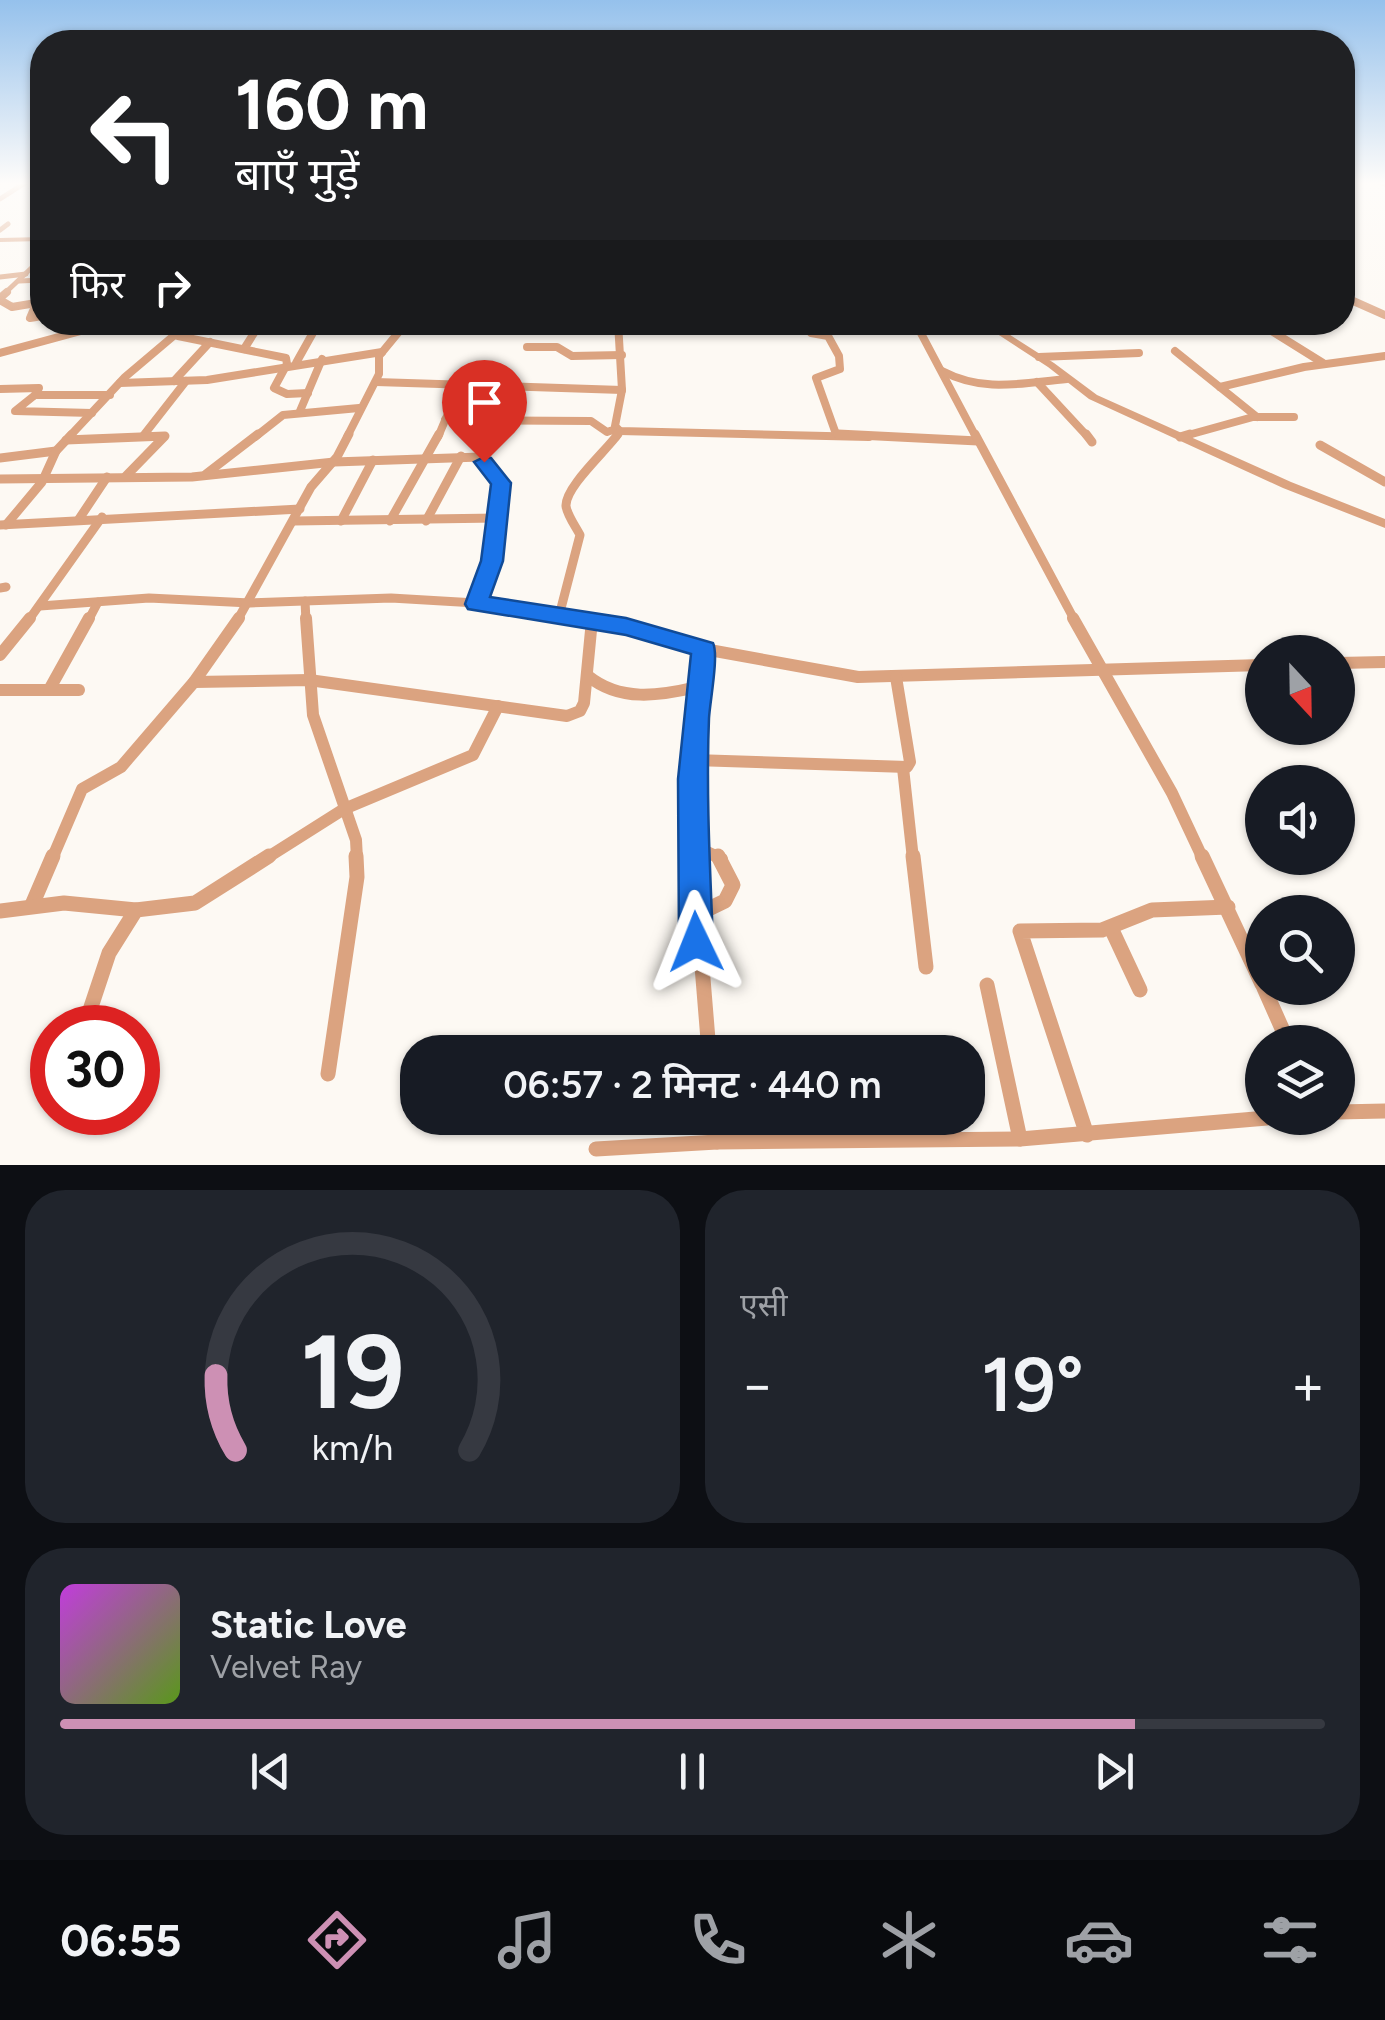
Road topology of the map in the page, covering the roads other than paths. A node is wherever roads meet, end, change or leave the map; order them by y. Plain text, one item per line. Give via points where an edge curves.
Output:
1 (30, 271) edge
2 (27, 274) junction
3 (0, 277) edge
4 (19, 281) junction
5 (30, 281) edge
6 (0, 299) edge
7 (1355, 302) edge
8 (30, 304) edge
9 (1385, 316) edge
10 (66, 335) edge
11 (252, 335) edge
12 (310, 335) edge
13 (396, 335) edge
14 (620, 335) edge
15 (822, 335) edge
16 (922, 335) edge
17 (1004, 335) edge
18 (1278, 335) edge
19 (178, 336) joint
20 (210, 342) junction
21 (527, 347) dead end
22 (244, 348) junction
23 (1174, 351) dead end
24 (382, 352) junction
25 (0, 353) edge
26 (1139, 353) dead end
27 (622, 355) junction
28 (1039, 356) junction
29 (1385, 356) edge
30 (322, 360) junction
31 (292, 363) junction
32 (1324, 364) junction
33 (942, 372) junction
34 (1067, 378) junction
35 (186, 380) junction
36 (174, 381) junction
37 (120, 382) junction
38 (376, 382) junction
39 (461, 382) junction
40 (1037, 382) junction
41 (1220, 387) junction
42 (0, 389) edge
43 (622, 390) junction
44 (308, 393) junction
45 (36, 395) junction
46 (110, 395) junction
47 (359, 408) junction
48 (300, 411) junction
49 (92, 413) junction
50 (1257, 417) junction
51 (1294, 417) dead end
52 (445, 420) junction
53 (618, 430) junction
54 (836, 434) junction
55 (143, 436) junction
56 (1180, 437) junction
57 (66, 440) junction
58 (978, 441) junction
59 (1092, 442) dead end
60 (1320, 445) dead end
61 (56, 451) junction
62 (461, 456) junction
63 (0, 458) edge
64 (429, 458) junction
65 (374, 460) junction
66 (334, 462) junction
67 (203, 476) junction
68 (108, 477) junction
69 (125, 477) junction
70 (0, 479) edge
71 (42, 482) junction
72 (1385, 482) edge
73 (300, 509) junction
74 (102, 517) junction
75 (79, 518) junction
76 (497, 518) junction
77 (294, 521) junction
78 (341, 521) junction
79 (390, 521) junction
80 (426, 521) junction
81 (1385, 524) edge
82 (3, 525) edge
83 (305, 600) junction
84 (98, 602) junction
85 (250, 603) junction
86 (476, 604) junction
87 (40, 606) junction
88 (559, 616) junction
89 (592, 620) junction
90 (704, 649) junction
91 (0, 655) edge
92 (1385, 662) edge
93 (1355, 663) edge
94 (1245, 666) edge
95 (1100, 670) junction
96 (588, 676) junction
97 (896, 677) junction
98 (309, 680) junction
99 (194, 682) junction
100 (697, 687) junction
101 (0, 690) edge
102 (49, 690) junction
103 (79, 690) dead end
104 (498, 706) junction
105 (694, 760) junction
106 (903, 768) junction
107 (344, 809) junction
108 (694, 846) junction
109 (32, 905) junction
110 (1228, 906) junction
111 (136, 910) junction
112 (0, 912) edge
113 (694, 916) junction
114 (1111, 928) junction
115 (1245, 945) edge
116 (926, 967) dead end
117 (986, 985) dead end
118 (1140, 990) dead end
119 (92, 1005) edge
120 (708, 1035) edge
121 (328, 1074) dead end
122 (1385, 1111) edge
123 (1355, 1112) edge
124 (1245, 1120) edge
125 (717, 1135) edge
126 (1087, 1135) junction
127 (1020, 1139) junction
128 (718, 1142) junction
129 (596, 1149) dead end

1 - 2 street
2 - 3 street
2 - 4 street
4 - 5 street
4 - 6 street
6 - 8 street via 12,307
7 - 9 street
10 - 25 street
11 - 22 street
12 - 31 street
13 - 24 street
14 - 27 street
15 - 54 street via 839,356 840,369 816,378
16 - 33 street
17 - 28 street
18 - 32 street
19 - 20 street
19 - 37 street
20 - 22 street
20 - 36 street
21 - 27 street
22 - 31 street
23 - 41 street
24 - 30 street
24 - 38 street
26 - 28 street
27 - 43 street
28 - 34 street
29 - 32 street
30 - 31 street
30 - 44 street
31 - 35 street
31 - 44 street via 274,383 276,391
32 - 41 street
33 - 40 street via 973,385
33 - 58 street
34 - 40 street
34 - 56 street via 1092,397
35 - 36 street
35 - 55 street
36 - 37 street
37 - 46 street
38 - 39 street
38 - 47 street
39 - 43 street
39 - 52 street
40 - 59 street
41 - 50 street
42 - 45 street via 39,388
43 - 53 street
44 - 48 street
45 - 46 street
45 - 49 street via 15,411
46 - 49 street
47 - 48 street
47 - 66 street
48 - 67 street via 273,420
49 - 57 street
50 - 51 street
50 - 56 street
52 - 53 street via 591,421 604,431
52 - 64 street
53 - 54 street
53 - 88 street via 567,500 580,535
54 - 58 street
55 - 57 street
55 - 69 street via 166,437
56 - 81 street
57 - 61 street
58 - 95 street
60 - 72 street
61 - 63 street
61 - 71 street
62 - 64 street
62 - 76 street via 480,457 500,479
62 - 80 street
64 - 65 street
64 - 79 street
65 - 66 street
65 - 78 street
66 - 67 street
66 - 73 street
67 - 69 street
68 - 69 street
68 - 71 street
68 - 75 street
70 - 71 street
71 - 82 street
73 - 74 street
73 - 77 street
74 - 75 street
74 - 87 street
75 - 82 street
76 - 80 street
76 - 86 street via 492,561
77 - 78 street
77 - 85 street
78 - 79 street
79 - 80 street
83 - 85 street
83 - 86 street
83 - 98 street
84 - 85 street
84 - 87 street
84 - 102 street
85 - 99 street
86 - 88 street
87 - 91 street
88 - 89 street
89 - 90 street
89 - 96 street
90 - 97 street via 858,677
90 - 100 street
92 - 93 street
94 - 95 street
95 - 97 street
95 - 110 street
96 - 100 street via 616,694
96 - 104 street via 575,714
97 - 106 street via 910,762
98 - 99 street
98 - 104 street
98 - 107 street via 312,715
99 - 109 street via 116,773 82,789
100 - 105 street
101 - 102 street
102 - 103 street
104 - 107 street via 473,756
105 - 106 street
105 - 108 street
106 - 116 street
107 - 111 street via 212,896
107 - 121 street via 356,840 357,876
108 - 113 street
108 - 113 street via 722,858 733,885 726,900
109 - 111 street
109 - 112 street
110 - 114 street via 1152,910
110 - 115 street
111 - 119 street via 109,952
113 - 120 street
114 - 118 street
114 - 126 street via 1020,934
117 - 127 street
122 - 123 street
124 - 126 street
125 - 128 street
126 - 127 street
127 - 128 street
128 - 129 street

